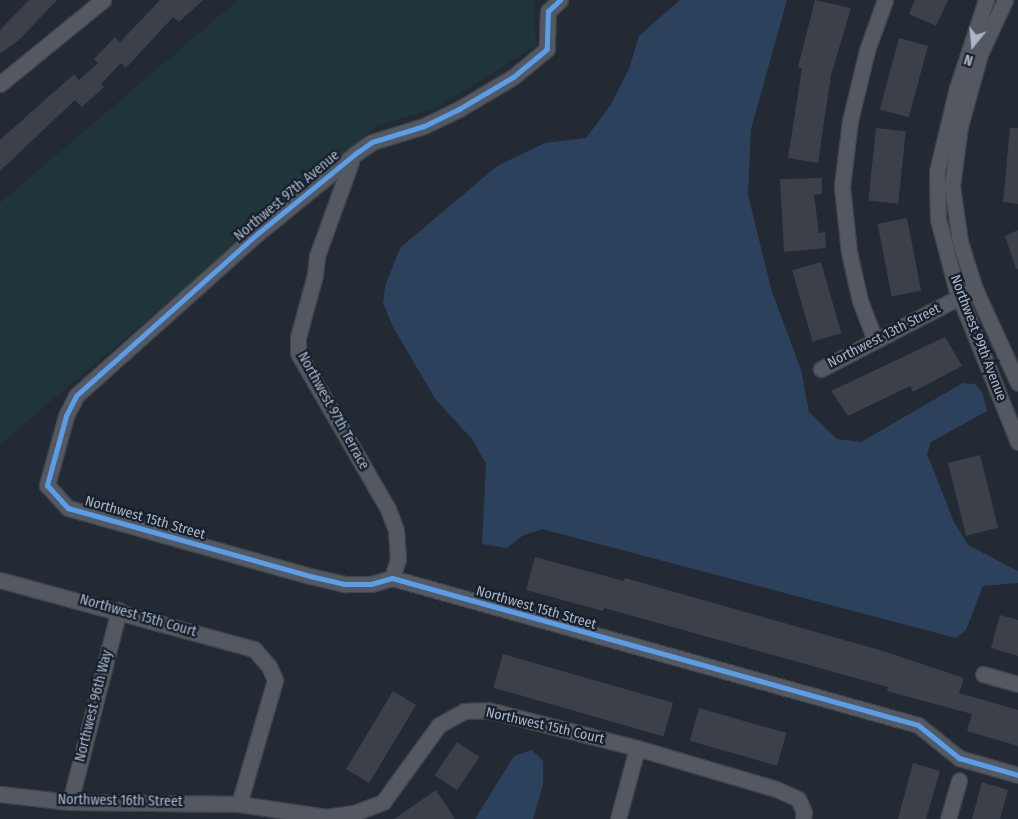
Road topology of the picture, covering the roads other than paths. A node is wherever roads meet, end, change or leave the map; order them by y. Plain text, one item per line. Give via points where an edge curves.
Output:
1 (103, 0) edge
2 (560, 0) edge
3 (885, 0) edge
4 (986, 0) edge
5 (1005, 0) edge
6 (0, 84) edge
7 (355, 154) junction
8 (975, 289) junction
9 (959, 297) junction
10 (875, 340) junction
11 (821, 368) dead end
12 (1018, 383) edge
13 (1018, 442) edge
14 (47, 485) joint
15 (392, 578) junction
16 (0, 580) edge
17 (118, 610) junction
18 (983, 674) dead end
19 (1018, 684) edge
20 (637, 748) junction
21 (1018, 775) edge
22 (958, 781) dead end
23 (0, 794) edge
24 (70, 802) junction
25 (239, 804) junction
26 (618, 819) edge
27 (803, 819) edge
28 (948, 819) edge

1 - 6 street
2 - 7 street, Northwest 97th Avenue via 548,11 547,49 513,77 424,126 372,142
3 - 10 street via 867,50 850,121 842,186 860,301
4 - 9 street, Northwest 99th Avenue via 957,88 937,171 938,220
5 - 8 street, Northwest 99th Avenue via 980,54 960,126 952,186 960,242
7 - 14 street, Northwest 97th Avenue via 258,233 76,396 66,416
7 - 15 street, Northwest 97th Terrace via 342,179 317,256 298,337 298,353 388,509 396,530 398,559
8 - 9 street, Northwest 13th Street
8 - 12 street, Northwest 99th Avenue
9 - 10 street, Northwest 13th Street
9 - 13 street, Northwest 99th Avenue
10 - 11 street, Northwest 13th Street
14 - 15 street, Northwest 15th Street via 68,508 310,576 346,584 371,584
15 - 21 street, Northwest 15th Street via 918,725 959,758
16 - 17 street, Northwest 15th Court
17 - 24 street, Northwest 96th Way
17 - 25 street, Northwest 15th Court via 254,649 269,666 275,680
18 - 19 street
20 - 25 street, Northwest 15th Court via 488,710 464,711 439,724 383,802 327,818
20 - 26 street
20 - 27 street, Northwest 15th Court via 776,789 798,799 804,812
22 - 28 street
23 - 24 street, Northwest 16th Street
24 - 25 street, Northwest 16th Street

